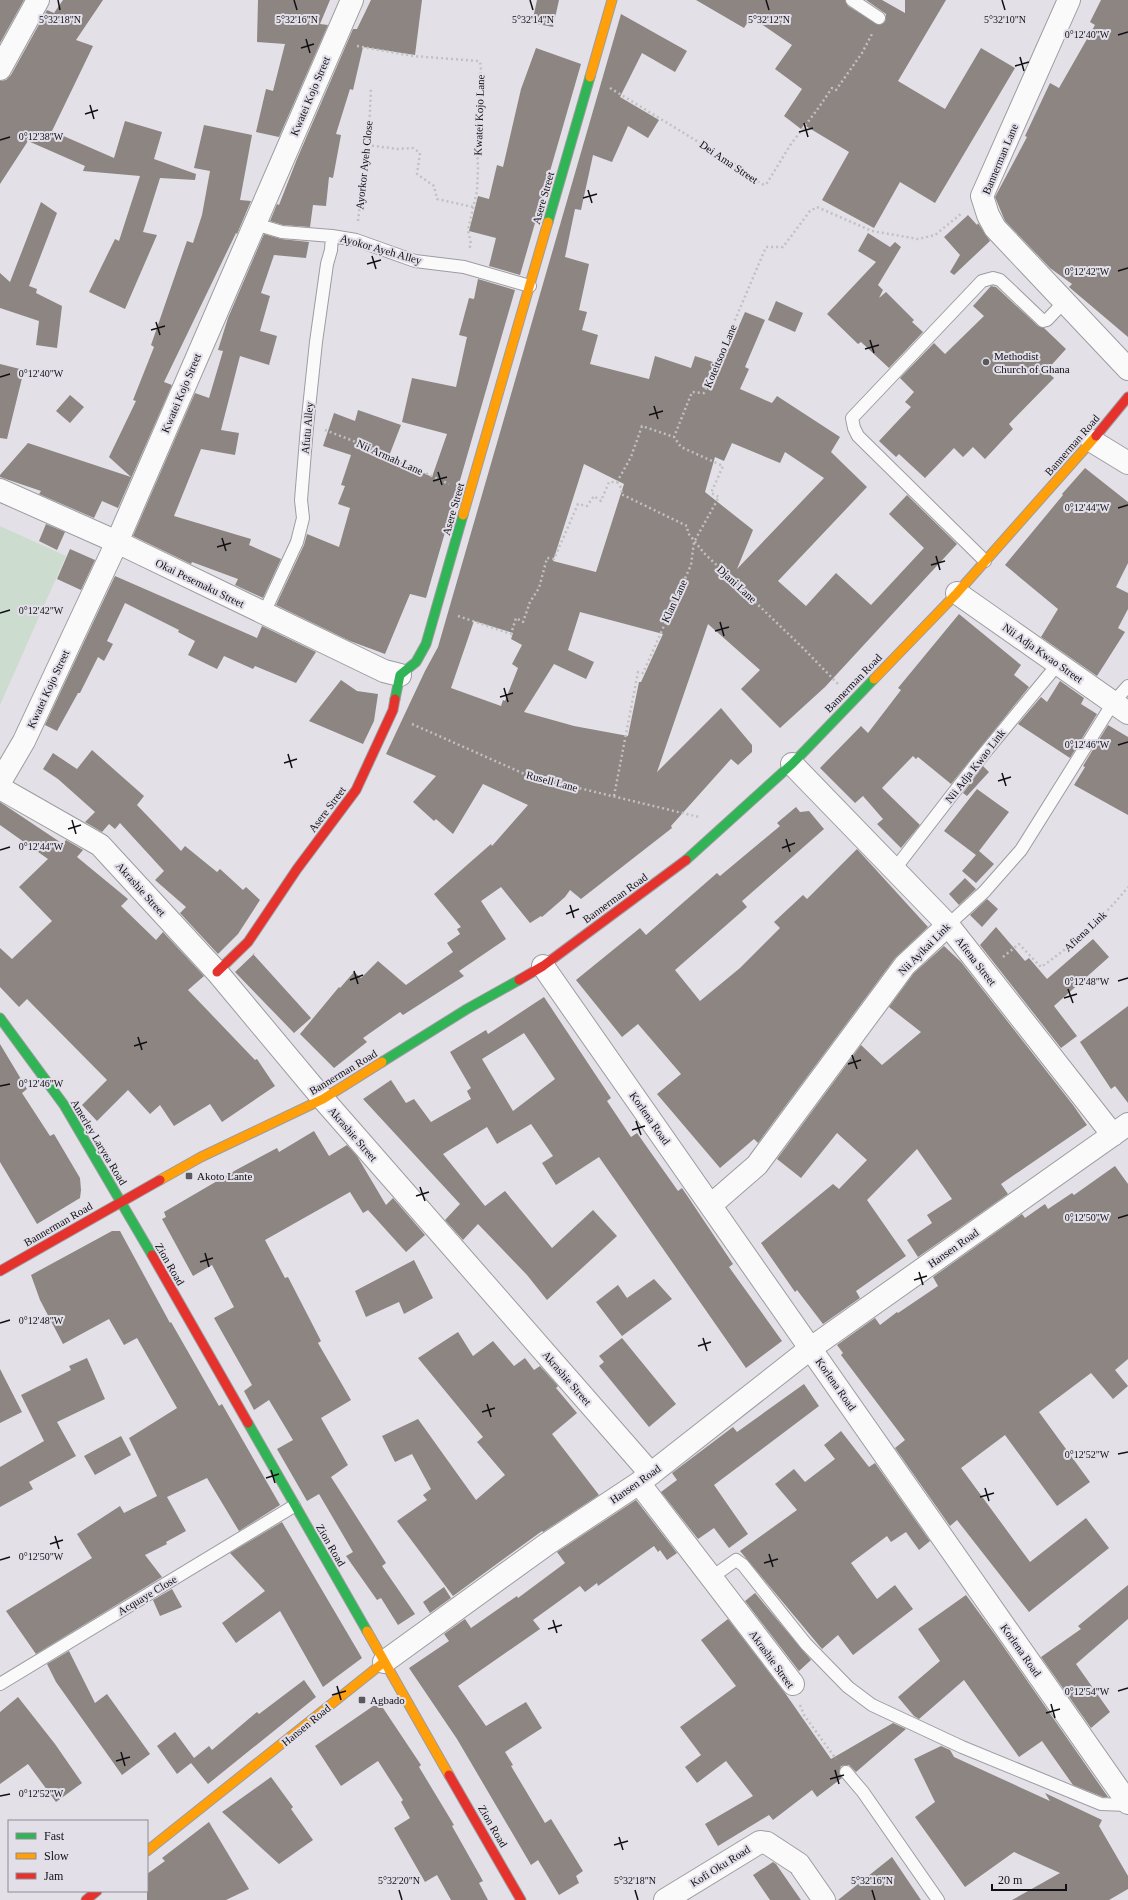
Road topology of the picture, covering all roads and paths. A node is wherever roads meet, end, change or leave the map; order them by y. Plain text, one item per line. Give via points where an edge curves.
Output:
1 (38, 0) edge
2 (352, 0) edge
3 (612, 0) edge
4 (852, 0) edge
5 (1069, 0) edge
6 (879, 18) joint
7 (333, 42) junction
8 (0, 69) edge
9 (590, 78) junction
10 (371, 88) dead end
11 (367, 145) junction
12 (982, 196) junction
13 (473, 207) junction
14 (255, 224) junction
15 (332, 236) junction
16 (347, 238) junction
17 (464, 267) junction
18 (530, 286) junction
19 (1064, 302) junction
20 (1128, 369) edge
21 (1128, 397) edge
22 (307, 427) junction
23 (674, 436) junction
24 (1092, 441) junction
25 (1128, 464) edge
26 (617, 482) junction
27 (0, 490) edge
28 (470, 494) junction
29 (117, 542) junction
30 (694, 542) junction
31 (985, 562) junction
32 (957, 593) junction
33 (436, 609) junction
34 (264, 614) junction
35 (1058, 664) junction
36 (400, 675) junction
37 (1128, 686) edge
38 (853, 701) junction
39 (1121, 708) edge
40 (391, 714) junction
41 (792, 764) junction
42 (0, 782) edge
43 (0, 788) edge
44 (614, 796) junction
45 (716, 834) junction
46 (894, 870) junction
47 (1128, 887) edge
48 (948, 925) junction
49 (543, 966) junction
50 (985, 971) junction
51 (217, 972) junction
52 (0, 1018) edge
53 (323, 1100) junction
54 (1120, 1129) edge
55 (121, 1202) junction
56 (711, 1205) junction
57 (0, 1271) edge
58 (811, 1348) junction
59 (645, 1478) junction
60 (294, 1506) junction
61 (712, 1577) junction
62 (384, 1662) junction
63 (0, 1684) edge
64 (793, 1684) joint
65 (846, 1772) joint
66 (1128, 1804) edge
67 (148, 1850) edge
68 (96, 1892) edge
69 (86, 1900) edge
70 (520, 1900) edge
71 (665, 1900) edge
72 (824, 1900) edge
73 (938, 1900) edge

1 - 8 street
2 - 7 street, Kwatei Kojo Street
3 - 9 street, Asere Street
4 - 6 lane
5 - 12 street, Bannerman Lane
6 - 9 path, Dei Ama Street via 862,53 836,90 832,88 791,144 768,183 764,185 683,131
7 - 13 path, Kwatei Kojo Lane via 413,56 479,61 481,65 478,169
7 - 14 street, Kwatei Kojo Street
9 - 18 street, Asere Street
10 - 11 path, Ayorkor Ayeh Close
11 - 13 path via 398,150 413,148 420,153 417,174 434,186 437,198
11 - 16 path, Ayorkor Ayeh Close via 358,221
12 - 19 street, Bannerman Lane via 995,228
12 - 23 path, Koteitsoo Lane via 935,235 918,239 872,230 817,207 810,211 783,247 766,247 704,393 692,392
13 - 17 path, Kwatei Kojo Lane via 468,230 471,244
14 - 15 lane, Ayokor Ayeh Alley via 282,232
14 - 29 street, Kwatei Kojo Street
15 - 16 lane, Ayokor Ayeh Alley
15 - 22 lane, Afutu Alley via 318,326
16 - 17 lane, Ayokor Ayeh Alley via 415,261
17 - 18 lane, Ayokor Ayeh Alley
18 - 28 street, Asere Street
19 - 20 street, Bannerman Lane
19 - 31 lane via 1043,321 1000,280 993,278 982,281 852,418 858,436
21 - 24 street, Bannerman Road
22 - 28 path, Nii Armah Lane via 324,430 374,449
22 - 34 lane, Afutu Alley via 303,518 294,549
23 - 26 path via 642,426 631,457
23 - 30 path, Klan Lane via 681,447 723,466 711,493 719,497
24 - 25 street
24 - 31 street, Bannerman Road
26 - 30 path, Djani Lane via 622,489 621,494 687,526
26 - 33 path via 609,482 601,501 594,496 587,506 578,504 554,558 547,558 538,588 523,622 516,618 511,634
27 - 29 street, Okai Pesemaku Street
28 - 33 street, Asere Street
29 - 34 street, Okai Pesemaku Street
29 - 42 street, Kwatei Kojo Street via 24,741
30 - 38 path, Djani Lane via 803,648
30 - 44 path, Klan Lane via 691,565 643,673 638,672
31 - 32 street, Bannerman Road
32 - 35 street, Nii Adja Kwao Street
32 - 38 street, Bannerman Road
33 - 36 street, Asere Street via 421,657
34 - 36 street, Okai Pesemaku Street via 384,671
35 - 39 street, Nii Adja Kwao Street
35 - 46 lane, Nii Adja Kwao Link
36 - 40 street, Asere Street
37 - 39 lane, Nii Ayikai Link
38 - 41 street, Bannerman Road
39 - 48 lane, Nii Ayikai Link via 1021,850 984,892
40 - 44 path, Rusell Lane via 529,776
40 - 51 street, Asere Street via 356,790 297,869 248,942
41 - 45 street, Bannerman Road
41 - 46 street, Afiena Street
43 - 51 street, Akrashie Street via 100,845
44 - 45 path, Rusell Lane via 700,818
45 - 49 street, Bannerman Road via 691,857
46 - 48 street, Afiena Street
47 - 50 path, Afiena Link via 1069,948 1041,967 1019,944
48 - 50 street, Afiena Street
48 - 56 street, Nii Ayikai Link via 905,966 757,1165
49 - 53 street, Bannerman Road via 467,1009
49 - 56 street, Korlena Road
50 - 54 street, Afiena Street
51 - 53 street, Akrashie Street
52 - 55 street, Amerley Laryea Road via 64,1106
53 - 55 street, Bannerman Road via 201,1157
53 - 59 street, Akrashie Street
54 - 58 street, Hansen Road
55 - 57 street, Bannerman Road
55 - 60 street, Zion Road
56 - 58 street, Korlena Road
58 - 59 street, Hansen Road
58 - 66 street, Korlena Road
59 - 61 street, Akrashie Street
59 - 62 street, Hansen Road via 547,1544
60 - 62 street, Zion Road
60 - 63 lane, Acquaye Close
61 - 64 street, Akrashie Street
61 - 66 lane via 736,1560 743,1565 806,1644 848,1687 872,1705 969,1750 1101,1804
62 - 67 street, Hansen Road
62 - 70 street, Zion Road
64 - 65 path, Akrashie Street via 804,1715
65 - 73 lane via 863,1792
68 - 69 street
71 - 72 street, Kofi Oku Road via 760,1842 767,1843 799,1864

